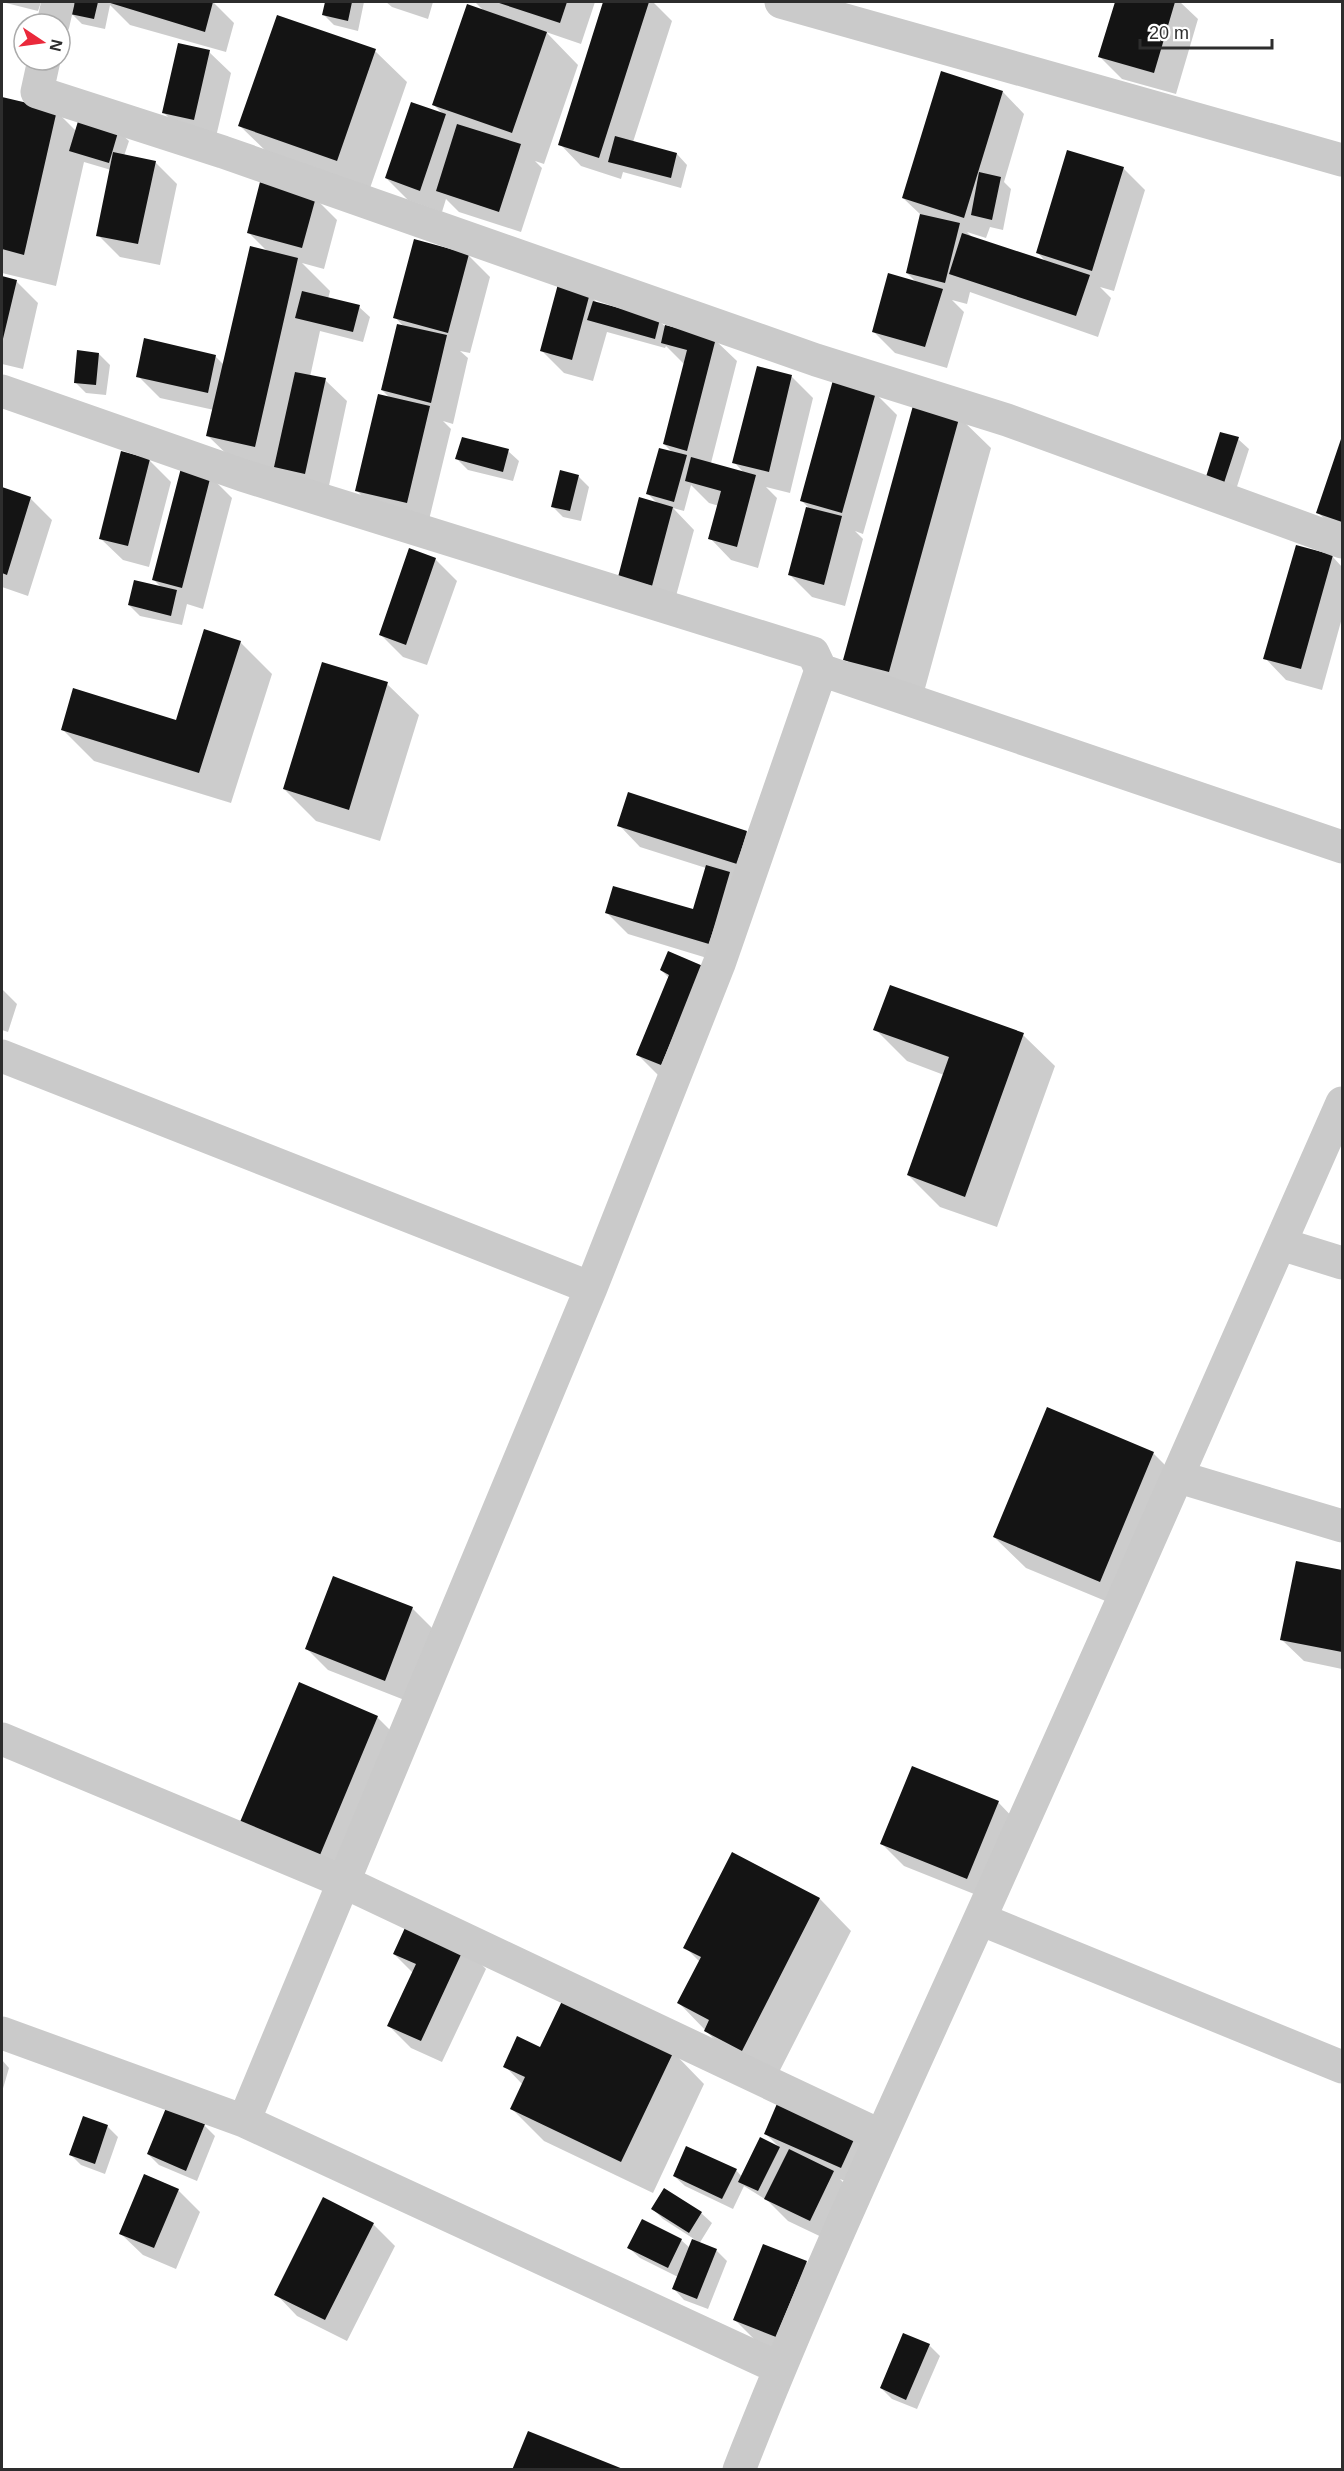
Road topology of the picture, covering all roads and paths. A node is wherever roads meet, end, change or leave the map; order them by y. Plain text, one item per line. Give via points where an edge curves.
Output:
1 (782, 2) edge
2 (41, 72) edge
3 (1342, 160) edge
4 (2, 391) edge
5 (1342, 542) edge
6 (821, 670) junction
7 (1342, 847) edge
8 (2, 1056) edge
9 (1342, 1103) edge
10 (1281, 1244) junction
11 (1342, 1263) edge
12 (591, 1288) junction
13 (1179, 1477) junction
14 (1342, 1526) edge
15 (2, 1739) edge
16 (344, 1882) junction
17 (980, 1919) junction
18 (2, 2033) edge
19 (1342, 2067) edge
20 (244, 2121) junction
21 (879, 2135) junction
22 (779, 2368) junction
23 (739, 2469) edge

1 - 3 street
2 - 5 street via 37,92 223,152 816,360 1006,420
4 - 6 street via 242,475 813,653
6 - 7 street
6 - 12 street via 719,964
8 - 12 street
9 - 10 street
10 - 11 street
10 - 13 street
12 - 16 street
13 - 14 street
13 - 17 street
15 - 16 street
16 - 20 street
16 - 21 street
17 - 19 street
17 - 21 street
18 - 20 street
20 - 22 street
21 - 22 street
22 - 23 street

